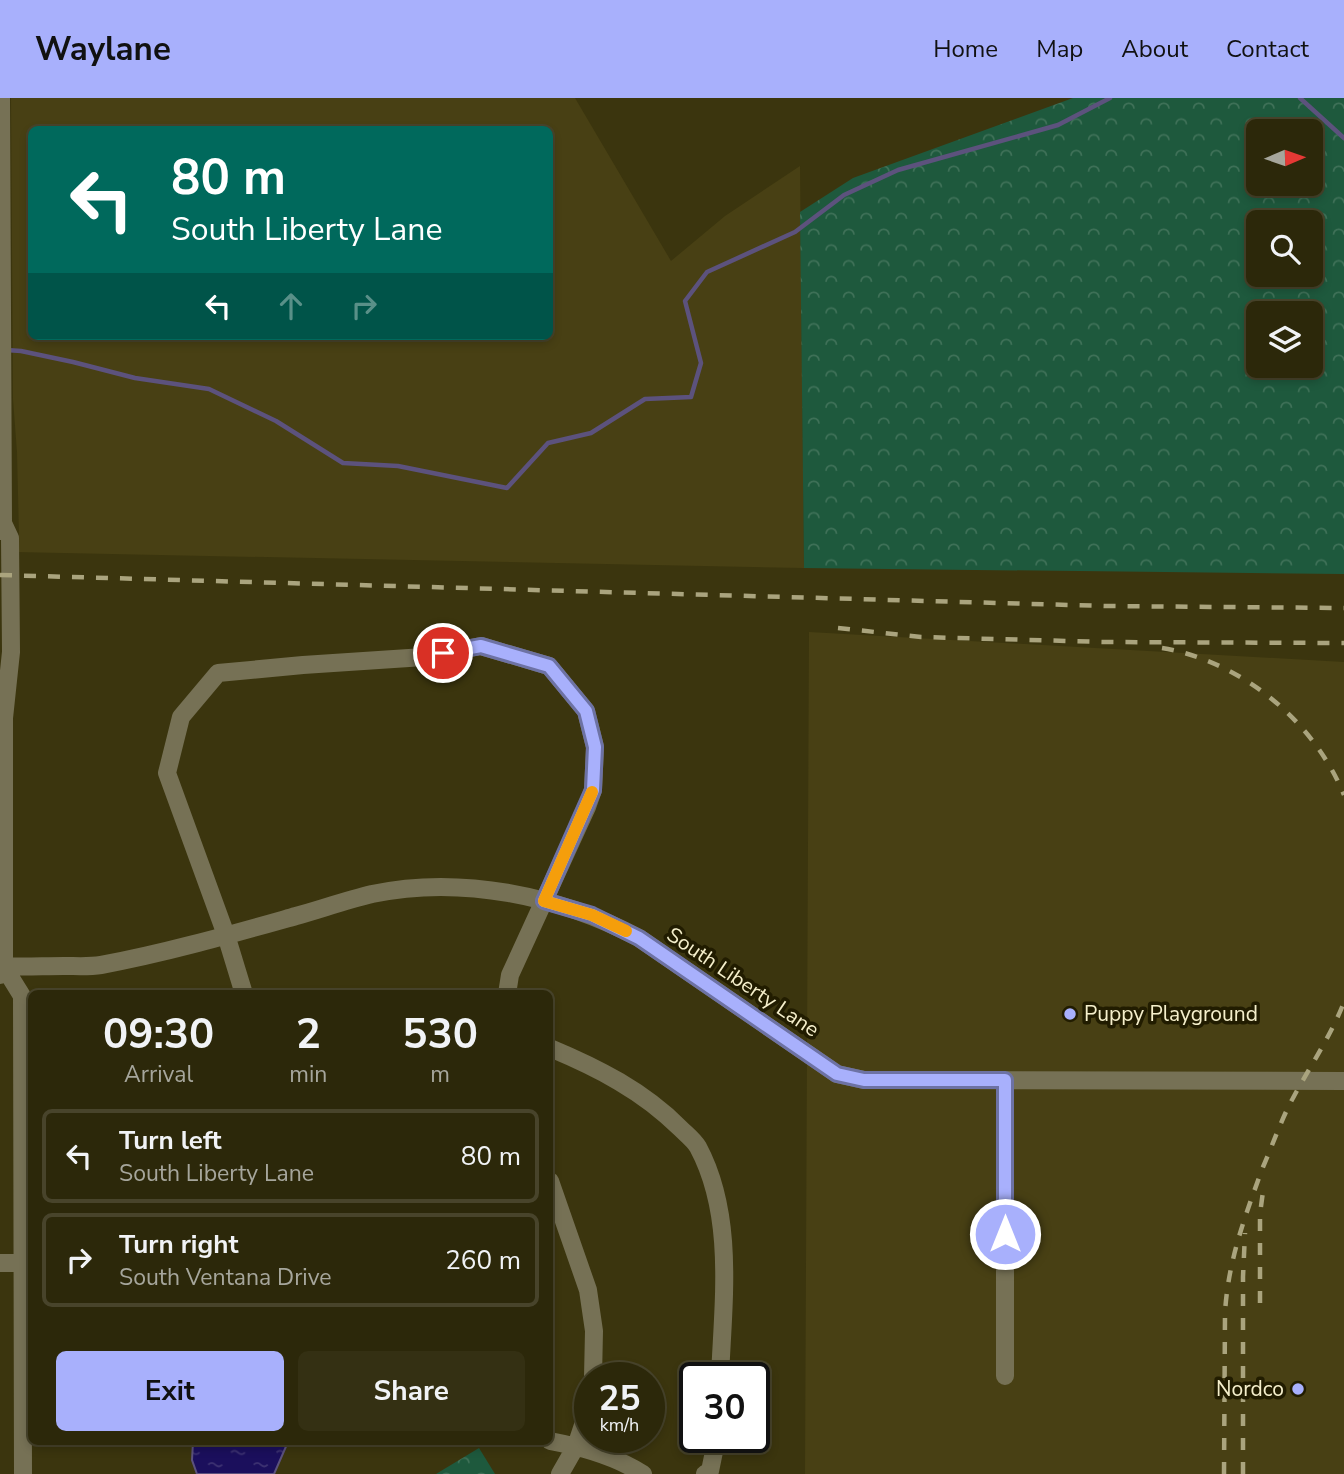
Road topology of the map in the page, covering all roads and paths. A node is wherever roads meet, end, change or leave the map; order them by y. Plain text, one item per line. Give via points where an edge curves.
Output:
1 (1, 98) edge
2 (2, 527) edge
3 (0, 676) edge
4 (4, 718) junction
5 (544, 901) junction
6 (226, 935) junction
7 (1, 969) edge
8 (243, 990) edge
9 (508, 990) edge
10 (553, 1049) edge
11 (1005, 1080) junction
12 (1344, 1081) edge
13 (553, 1190) edge
14 (0, 1263) edge
15 (23, 1263) junction
16 (593, 1362) edge
17 (720, 1362) edge
18 (1005, 1376) dead end
19 (553, 1442) edge
20 (574, 1446) edge
21 (574, 1450) edge
22 (596, 1453) edge
23 (714, 1453) edge
24 (23, 1474) edge
25 (560, 1474) edge
26 (643, 1474) edge
27 (705, 1474) edge

1 - 2 street
2 - 4 street via 10,538 11,652
3 - 4 street
4 - 7 street
5 - 6 street, South Liberty Lane via 473,888 420,888 373,894
5 - 6 street via 593,790 595,747 586,711 549,666 481,646 424,657 218,673 181,717 167,774
5 - 9 street
5 - 11 street, South Liberty Lane via 592,915 639,938 837,1074 864,1080
6 - 7 street, South Liberty Lane via 98,965
6 - 8 street
7 - 15 street via 22,996
10 - 17 street via 598,1068 659,1107 697,1145 715,1190 723,1250
11 - 12 street, South Liberty Lane
11 - 18 street
13 - 16 street via 588,1290
14 - 15 street
15 - 24 street
19 - 20 street
21 - 25 street
22 - 26 street
23 - 27 street

